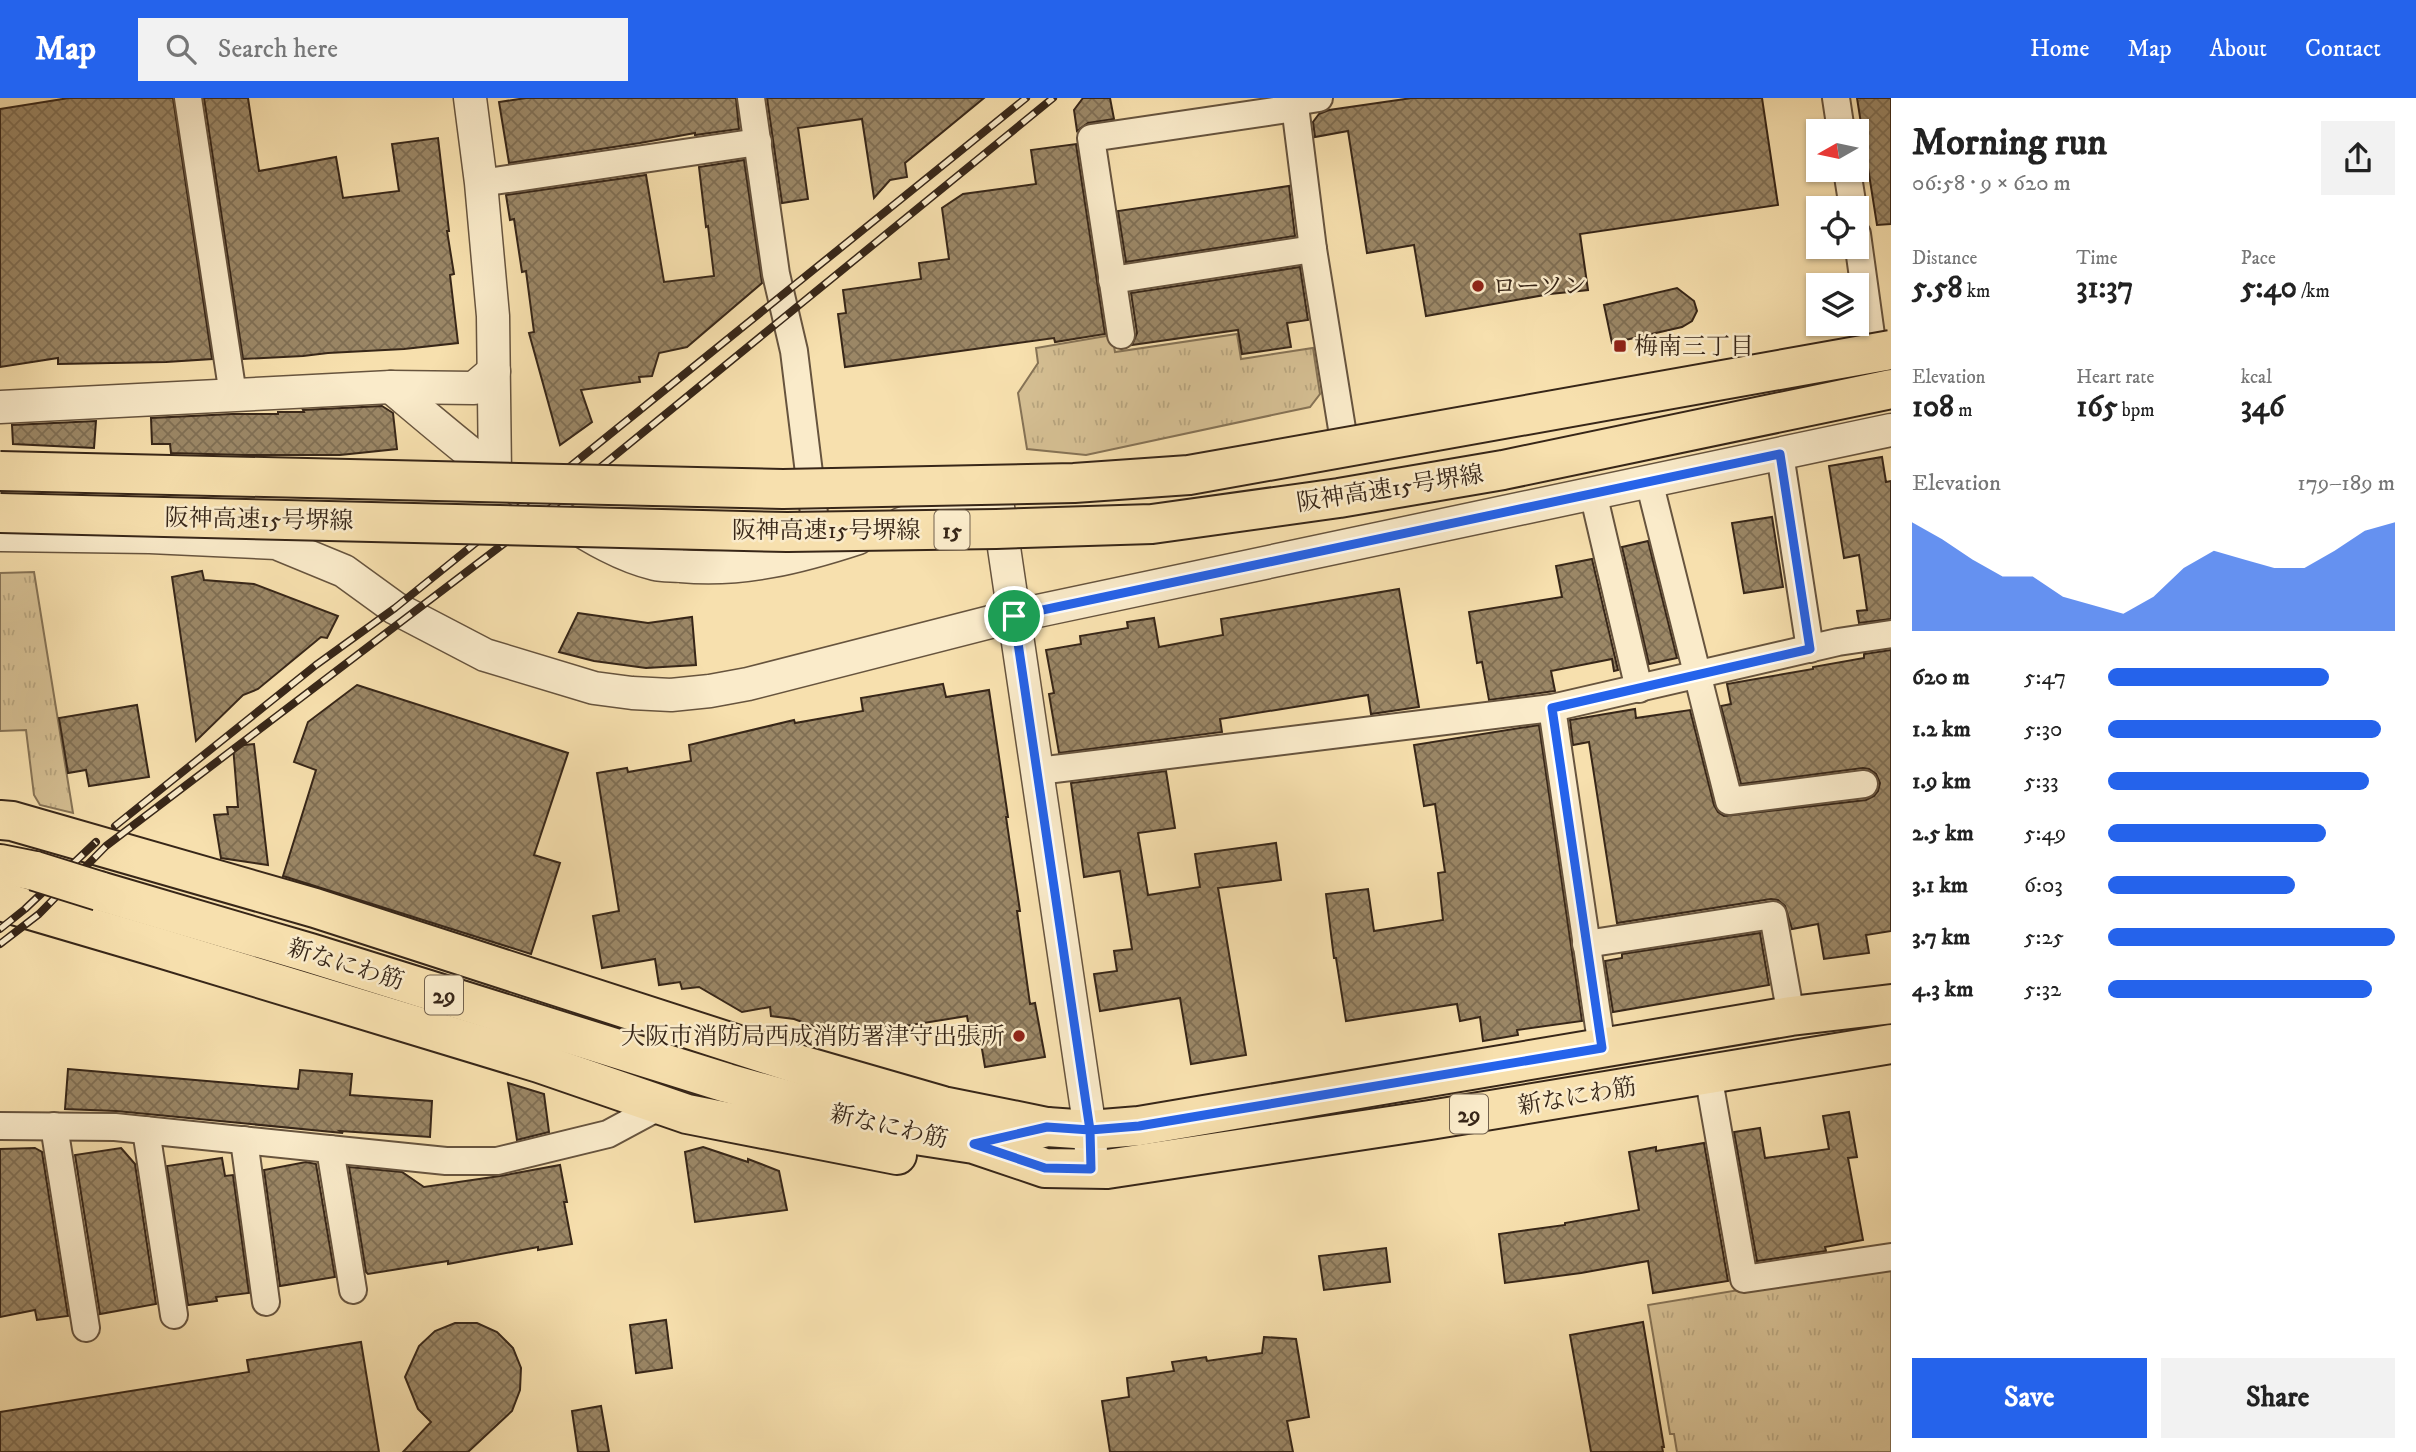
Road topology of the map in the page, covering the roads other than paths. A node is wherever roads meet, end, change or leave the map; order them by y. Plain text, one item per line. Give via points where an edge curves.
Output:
1 (188, 98) edge
2 (470, 98) edge
3 (751, 98) edge
4 (1836, 98) edge
5 (1301, 101) edge
6 (1839, 119) edge
7 (758, 142) junction
8 (481, 183) junction
9 (1313, 249) junction
10 (1864, 259) edge
11 (1112, 280) junction
12 (1121, 335) dead end
13 (1885, 338) edge
14 (494, 371) junction
15 (391, 387) junction
16 (1891, 389) edge
17 (233, 396) junction
18 (0, 407) edge
19 (1891, 430) edge
20 (1343, 435) junction
21 (1780, 454) junction
22 (0, 456) edge
23 (0, 471) edge
24 (495, 474) junction
25 (1649, 481) junction
26 (995, 492) junction
27 (1592, 493) junction
28 (0, 513) edge
29 (0, 535) edge
30 (819, 551) junction
31 (1014, 616) junction
32 (1891, 634) edge
33 (1810, 649) junction
34 (1697, 676) junction
35 (1639, 689) junction
36 (1552, 708) junction
37 (1038, 771) junction
38 (1864, 783) dead end
39 (0, 820) edge
40 (18, 868) edge
41 (0, 901) edge
42 (1587, 944) junction
43 (1891, 1004) edge
44 (1791, 1016) junction
45 (1891, 1044) edge
46 (1602, 1048) junction
47 (1708, 1074) junction
48 (662, 1105) junction
49 (0, 1126) edge
50 (54, 1126) junction
51 (1047, 1127) junction
52 (146, 1130) junction
53 (1090, 1130) junction
54 (244, 1140) junction
55 (974, 1144) junction
56 (330, 1149) junction
57 (1045, 1168) junction
58 (1091, 1169) junction
59 (1891, 1257) edge
60 (353, 1290) dead end
61 (266, 1302) dead end
62 (174, 1315) dead end
63 (86, 1328) dead end

1 - 17 street
2 - 8 street
3 - 7 street
4 - 6 street
5 - 9 street
5 - 11 street via 1091,138
7 - 8 street
7 - 30 street via 776,274 794,351
8 - 14 street
9 - 11 street
9 - 20 street
10 - 13 street
11 - 12 street
13 - 20 street
13 - 23 main road, 阪神高速15号堺線 / 15, bridge via 1189,475 783,489
14 - 15 street via 474,388
14 - 24 street
15 - 17 street
15 - 24 street
16 - 28 main road, 阪神高速15号堺線 / 15, bridge via 1503,470 1152,524 786,532
17 - 18 street
19 - 21 street
20 - 26 street
21 - 25 street
21 - 33 street
22 - 24 street
24 - 30 street via 600,543 655,564 757,565
25 - 27 street
25 - 34 street
26 - 30 street
26 - 31 street
27 - 31 street
27 - 35 street
29 - 31 street via 276,543 344,571 395,608 485,655 594,688 632,693 710,691
31 - 37 street
32 - 33 street
33 - 34 street
34 - 35 street
34 - 38 street via 1729,801
35 - 36 street
36 - 37 street
36 - 42 street
37 - 53 street
39 - 51 main road via 315,908 794,1063 943,1106
40 - 55 main road, 新なにわ筋 / 29, bridge via 727,1083 909,1134
41 - 48 main road via 539,1063
42 - 44 street via 1773,915
42 - 46 street
43 - 44 main road, 新なにわ筋 / 29
44 - 46 main road, 新なにわ筋 / 29
45 - 47 main road, 新なにわ筋 / 29
46 - 53 main road, 新なにわ筋 / 29 via 1139,1126
47 - 58 main road, 新なにわ筋 / 29 via 1430,1121
47 - 59 street via 1744,1279
48 - 56 street via 608,1133 497,1161 446,1161
48 - 57 main road via 687,1114 929,1161
49 - 50 street
50 - 52 street
50 - 63 street
51 - 53 main road, 新なにわ筋 / 29
51 - 55 main road, 新なにわ筋 / 29
52 - 54 street
52 - 62 street
53 - 58 street
54 - 56 street
54 - 61 street
55 - 57 main road, 新なにわ筋 / 29
56 - 60 street
57 - 58 main road, 新なにわ筋 / 29

